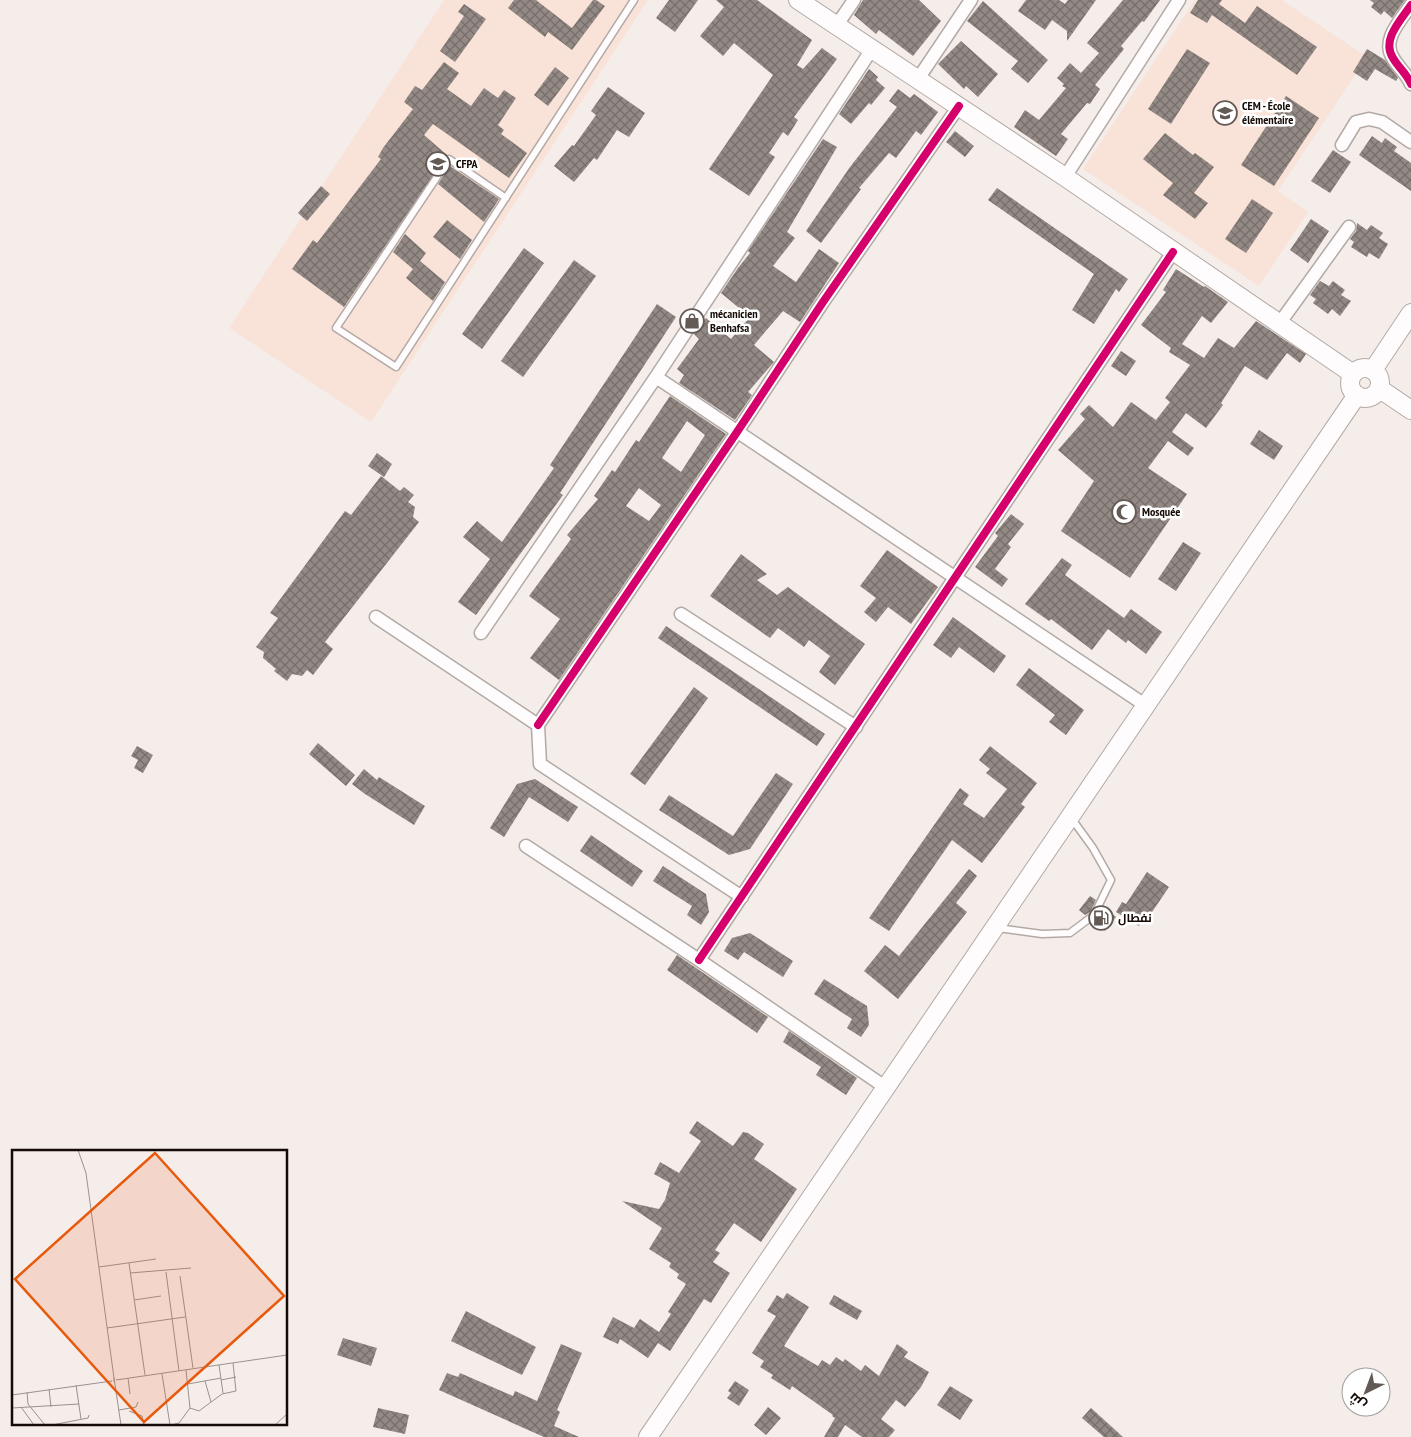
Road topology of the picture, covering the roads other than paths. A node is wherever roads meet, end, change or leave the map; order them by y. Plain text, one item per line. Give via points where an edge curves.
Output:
1 (634, 0) edge
2 (798, 0) edge
3 (854, 0) edge
4 (972, 0) edge
5 (1179, 0) edge
6 (1411, 5) edge
7 (837, 26) junction
8 (872, 49) junction
9 (918, 79) junction
10 (1411, 84) edge
11 (959, 106) junction
12 (1411, 142) edge
13 (1342, 145) dead end
14 (1065, 177) junction
15 (506, 198) junction
16 (1349, 226) dead end
17 (1173, 252) junction
18 (1411, 313) edge
19 (1279, 324) junction
20 (1373, 370) junction
21 (1353, 374) junction
22 (656, 377) junction
23 (1380, 389) junction
24 (1356, 395) junction
25 (1411, 410) edge
26 (737, 432) junction
27 (956, 578) junction
28 (681, 614) dead end
29 (376, 617) dead end
30 (481, 633) dead end
31 (1145, 705) junction
32 (538, 725) junction
33 (856, 728) junction
34 (1070, 816) junction
35 (526, 846) dead end
36 (742, 897) junction
37 (994, 927) junction
38 (699, 960) junction
39 (885, 1086) junction
40 (648, 1437) edge

1 - 15 lane
2 - 7 main road
3 - 7 street
4 - 9 street
5 - 14 street
6 - 10 street via 1388,45 1391,56
7 - 8 main road
8 - 9 main road
8 - 22 street
9 - 11 main road
11 - 14 main road
11 - 26 street
12 - 13 street via 1382,122 1369,119 1356,122
14 - 17 main road
15 - 15 lane via 396,368 336,328 448,159
16 - 19 street
17 - 19 main road
17 - 27 street
18 - 20 main road
19 - 21 main road
20 - 21 main road via 1361,368
20 - 23 main road via 1380,378
21 - 24 main road via 1350,387
22 - 26 street
22 - 30 street
23 - 24 main road via 1368,398
23 - 25 main road
24 - 31 main road
26 - 27 street
26 - 32 street
27 - 31 street
27 - 33 street
28 - 33 street
29 - 32 street
31 - 34 main road
32 - 36 street via 540,764
33 - 36 street
34 - 37 main road
34 - 37 lane via 1111,880 1094,915 1070,933 1042,934
35 - 38 street
36 - 38 street
37 - 39 main road
38 - 39 street
39 - 40 main road

